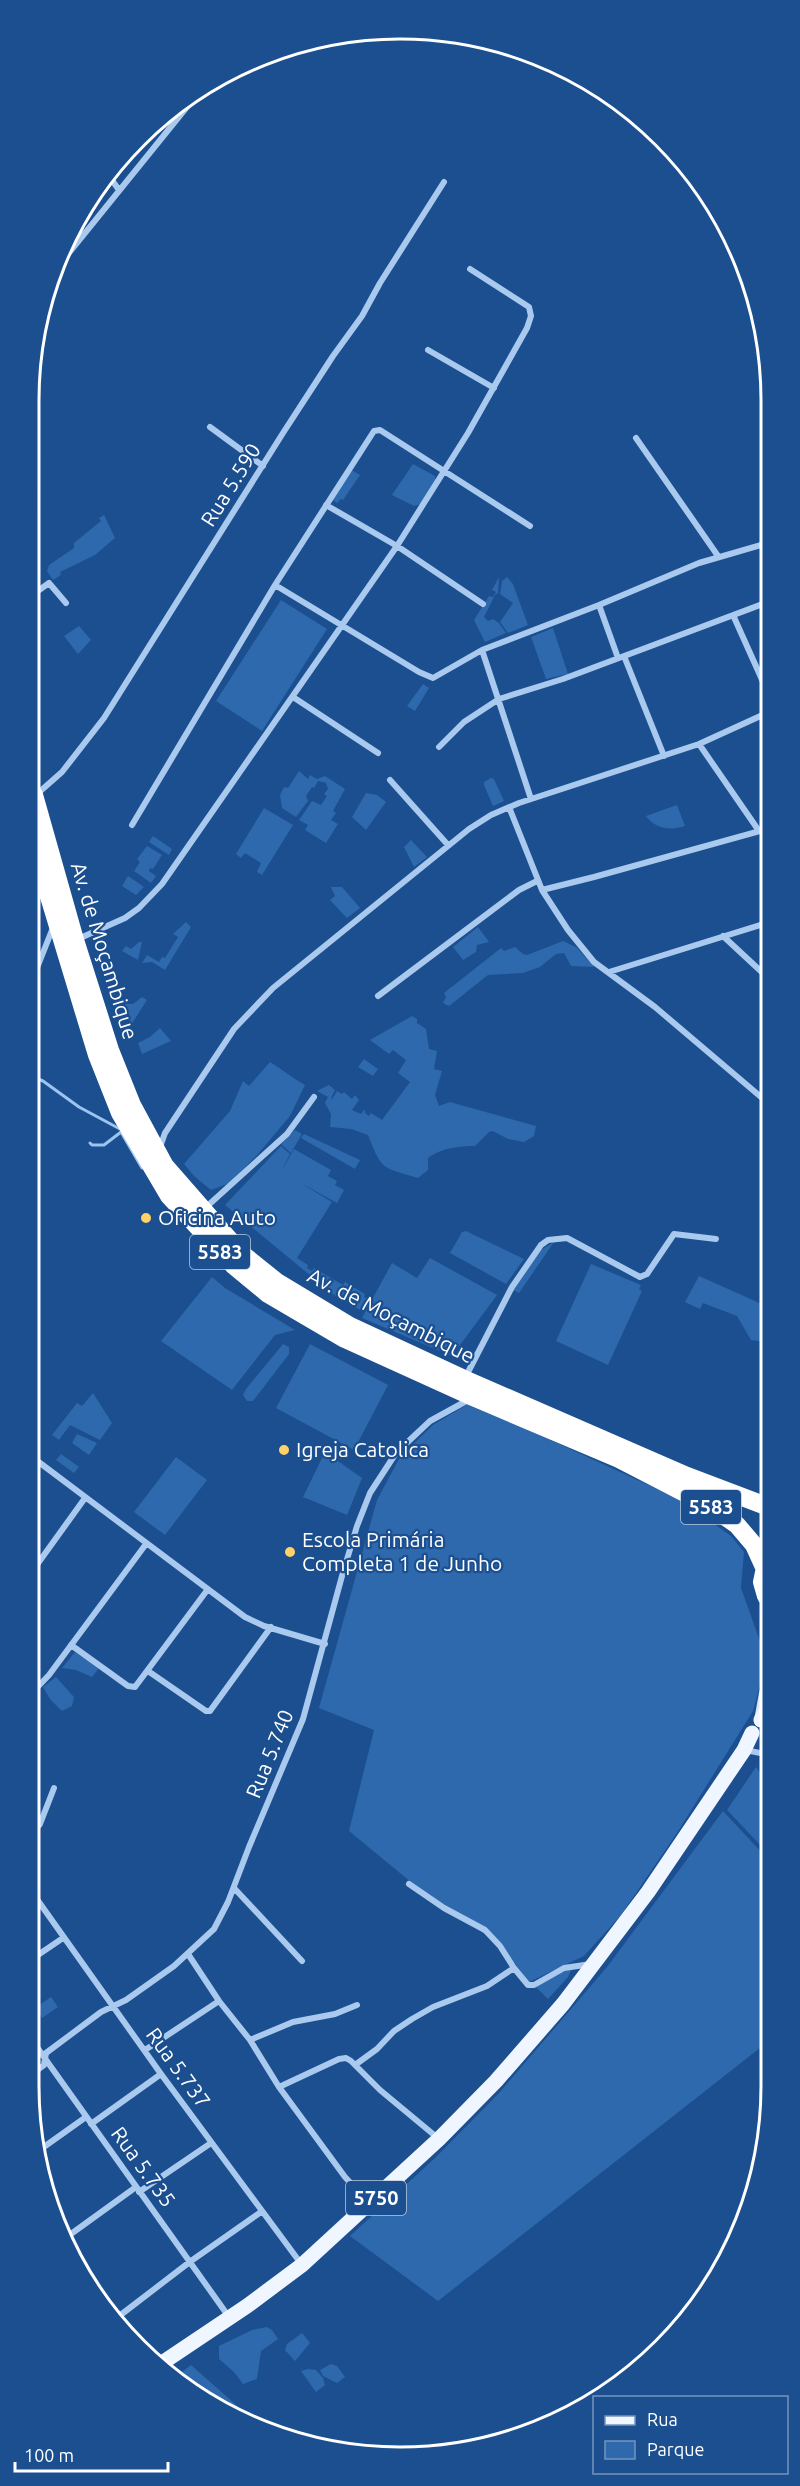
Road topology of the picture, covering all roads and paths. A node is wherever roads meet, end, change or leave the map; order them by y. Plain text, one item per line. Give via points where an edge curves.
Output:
1 (182, 113) edge
2 (113, 182) edge
3 (444, 182) dead end
4 (118, 190) junction
5 (71, 251) edge
6 (470, 269) dead end
7 (428, 350) dead end
8 (494, 388) junction
9 (210, 427) dead end
10 (636, 438) dead end
11 (263, 466) junction
12 (445, 470) junction
13 (326, 505) junction
14 (530, 526) dead end
15 (761, 545) edge
16 (397, 546) junction
17 (718, 556) junction
18 (275, 585) junction
19 (39, 590) edge
20 (66, 603) dead end
21 (483, 604) dead end
22 (599, 605) junction
23 (761, 605) edge
24 (733, 615) junction
25 (340, 626) junction
26 (482, 650) junction
27 (621, 657) junction
28 (761, 677) edge
29 (293, 697) junction
30 (499, 699) junction
31 (761, 716) edge
32 (699, 744) junction
33 (439, 747) dead end
34 (378, 753) dead end
35 (664, 756) junction
36 (390, 780) dead end
37 (39, 792) edge
38 (531, 799) junction
39 (509, 807) junction
40 (39, 814) edge
41 (132, 825) dead end
42 (759, 831) joint
43 (448, 845) junction
44 (39, 865) edge
45 (537, 881) junction
46 (542, 890) junction
47 (55, 921) junction
48 (761, 925) edge
49 (723, 936) junction
50 (75, 940) junction
51 (39, 962) edge
52 (761, 971) edge
53 (609, 972) junction
54 (378, 996) dead end
55 (314, 1097) dead end
56 (761, 1097) dead end
57 (157, 1153) junction
58 (202, 1210) junction
59 (716, 1239) dead end
60 (464, 1379) junction
61 (473, 1397) junction
62 (39, 1462) edge
63 (85, 1498) junction
64 (761, 1504) edge
65 (146, 1544) junction
66 (761, 1558) edge
67 (39, 1562) edge
68 (208, 1589) junction
69 (271, 1627) junction
70 (325, 1644) junction
71 (71, 1645) junction
72 (148, 1671) junction
73 (39, 1688) edge
74 (761, 1720) edge
75 (752, 1734) joint
76 (744, 1750) junction
77 (761, 1753) edge
78 (54, 1788) dead end
79 (39, 1825) edge
80 (409, 1884) dead end
81 (234, 1888) junction
82 (39, 1903) edge
83 (63, 1938) junction
84 (188, 1953) junction
85 (39, 1954) edge
86 (302, 1961) dead end
87 (592, 1964) junction
88 (514, 1968) junction
89 (219, 2001) junction
90 (357, 2005) dead end
91 (114, 2008) junction
92 (250, 2040) junction
93 (39, 2050) edge
94 (145, 2050) junction
95 (46, 2060) junction
96 (355, 2065) junction
97 (39, 2068) edge
98 (162, 2074) junction
99 (279, 2087) junction
100 (86, 2117) junction
101 (91, 2124) junction
102 (440, 2139) junction
103 (211, 2143) junction
104 (44, 2147) edge
105 (138, 2189) junction
106 (369, 2204) junction
107 (261, 2212) junction
108 (71, 2234) edge
109 (191, 2261) junction
110 (302, 2265) junction
111 (121, 2315) edge
112 (230, 2318) junction
113 (166, 2360) edge

1 - 4 street
2 - 4 street
3 - 11 street, Rua 5.590
4 - 5 street
6 - 8 street via 529,307 531,316
7 - 8 street
8 - 12 street
9 - 11 street
10 - 17 street
11 - 37 street, Rua 5.590 via 87,742
12 - 13 street via 380,430 374,431
12 - 14 street
12 - 16 street
13 - 16 street
13 - 18 street
15 - 17 street
16 - 21 street
16 - 25 street
17 - 22 street
18 - 25 street
18 - 41 street
19 - 20 street via 49,584
22 - 26 street
22 - 27 street
23 - 24 street
24 - 27 street
24 - 28 street
25 - 26 street via 433,678
25 - 29 street
26 - 30 street
27 - 30 street
27 - 35 street
29 - 34 street
29 - 50 street via 162,884 125,918
30 - 33 street via 464,722
30 - 38 street
31 - 32 street
32 - 35 street
32 - 42 street
35 - 38 street
36 - 43 street
38 - 39 street
39 - 43 street via 490,815
39 - 45 street
40 - 50 highway, Av. de Moçambique / 5583
42 - 46 street
43 - 57 street via 251,1010 214,1058 165,1133
44 - 47 highway, Av. de Moçambique / 5583
45 - 46 street
45 - 54 street via 519,890
46 - 53 street via 594,962
47 - 51 street
47 - 61 highway, Av. de Moçambique / 5583 via 96,1055 120,1113 177,1204 233,1265 268,1294 343,1338
48 - 49 street
49 - 52 street
49 - 53 street
50 - 57 highway, Av. de Moçambique / 5583 via 110,1050
53 - 56 street
55 - 58 street via 287,1134
57 - 58 highway, Av. de Moçambique / 5583
58 - 60 highway, Av. de Moçambique / 5583 via 241,1253 296,1295 350,1326
59 - 60 street via 674,1234 647,1274 640,1277 567,1238 548,1240 512,1287
60 - 64 highway, Av. de Moçambique / 5583
61 - 66 highway, Av. de Moçambique / 5583 via 619,1459 710,1506 736,1525
61 - 70 street, Rua 5.740 via 430,1421 396,1453 370,1493 345,1566
62 - 63 street
63 - 65 street
63 - 67 street
65 - 68 street
65 - 71 street
68 - 69 street via 245,1617
68 - 72 street
69 - 70 street
69 - 72 street via 210,1711
70 - 81 street, Rua 5.740 via 303,1719
71 - 72 street via 128,1686 135,1687
71 - 73 street
74 - 75 main road, 5750
75 - 76 main road, 5750
76 - 77 street
76 - 87 main road, 5750 via 648,1892
78 - 79 street
80 - 88 street via 485,1930
81 - 84 street, Rua 5.740 via 214,1929
81 - 86 street
82 - 83 street, Rua 5.737
83 - 85 street
83 - 91 street, Rua 5.737
84 - 89 street
84 - 91 street, Rua 5.740
87 - 88 street via 564,1968 531,1985
87 - 102 main road, 5750 via 515,2061
88 - 96 street via 487,1986 412,2019
89 - 92 street
89 - 94 street
90 - 92 street via 292,2022
91 - 94 street, Rua 5.737
91 - 95 street, Rua 5.740 via 101,2012 46,2053
92 - 99 street
93 - 95 street, Rua 5.735
94 - 98 street, Rua 5.737
95 - 97 street, Rua 5.740
95 - 100 street, Rua 5.735
96 - 99 street via 346,2058 339,2059
96 - 102 street
98 - 101 street
98 - 103 street, Rua 5.737
99 - 106 street
100 - 101 street, Rua 5.735
100 - 104 street
101 - 105 street, Rua 5.735
102 - 106 main road, 5750
103 - 105 street
103 - 107 street, Rua 5.737
105 - 108 street
105 - 109 street, Rua 5.735
106 - 110 main road, 5750
107 - 109 street
107 - 110 street, Rua 5.737
109 - 111 street
109 - 112 street, Rua 5.735
110 - 112 main road, 5750
112 - 113 main road, 5750

